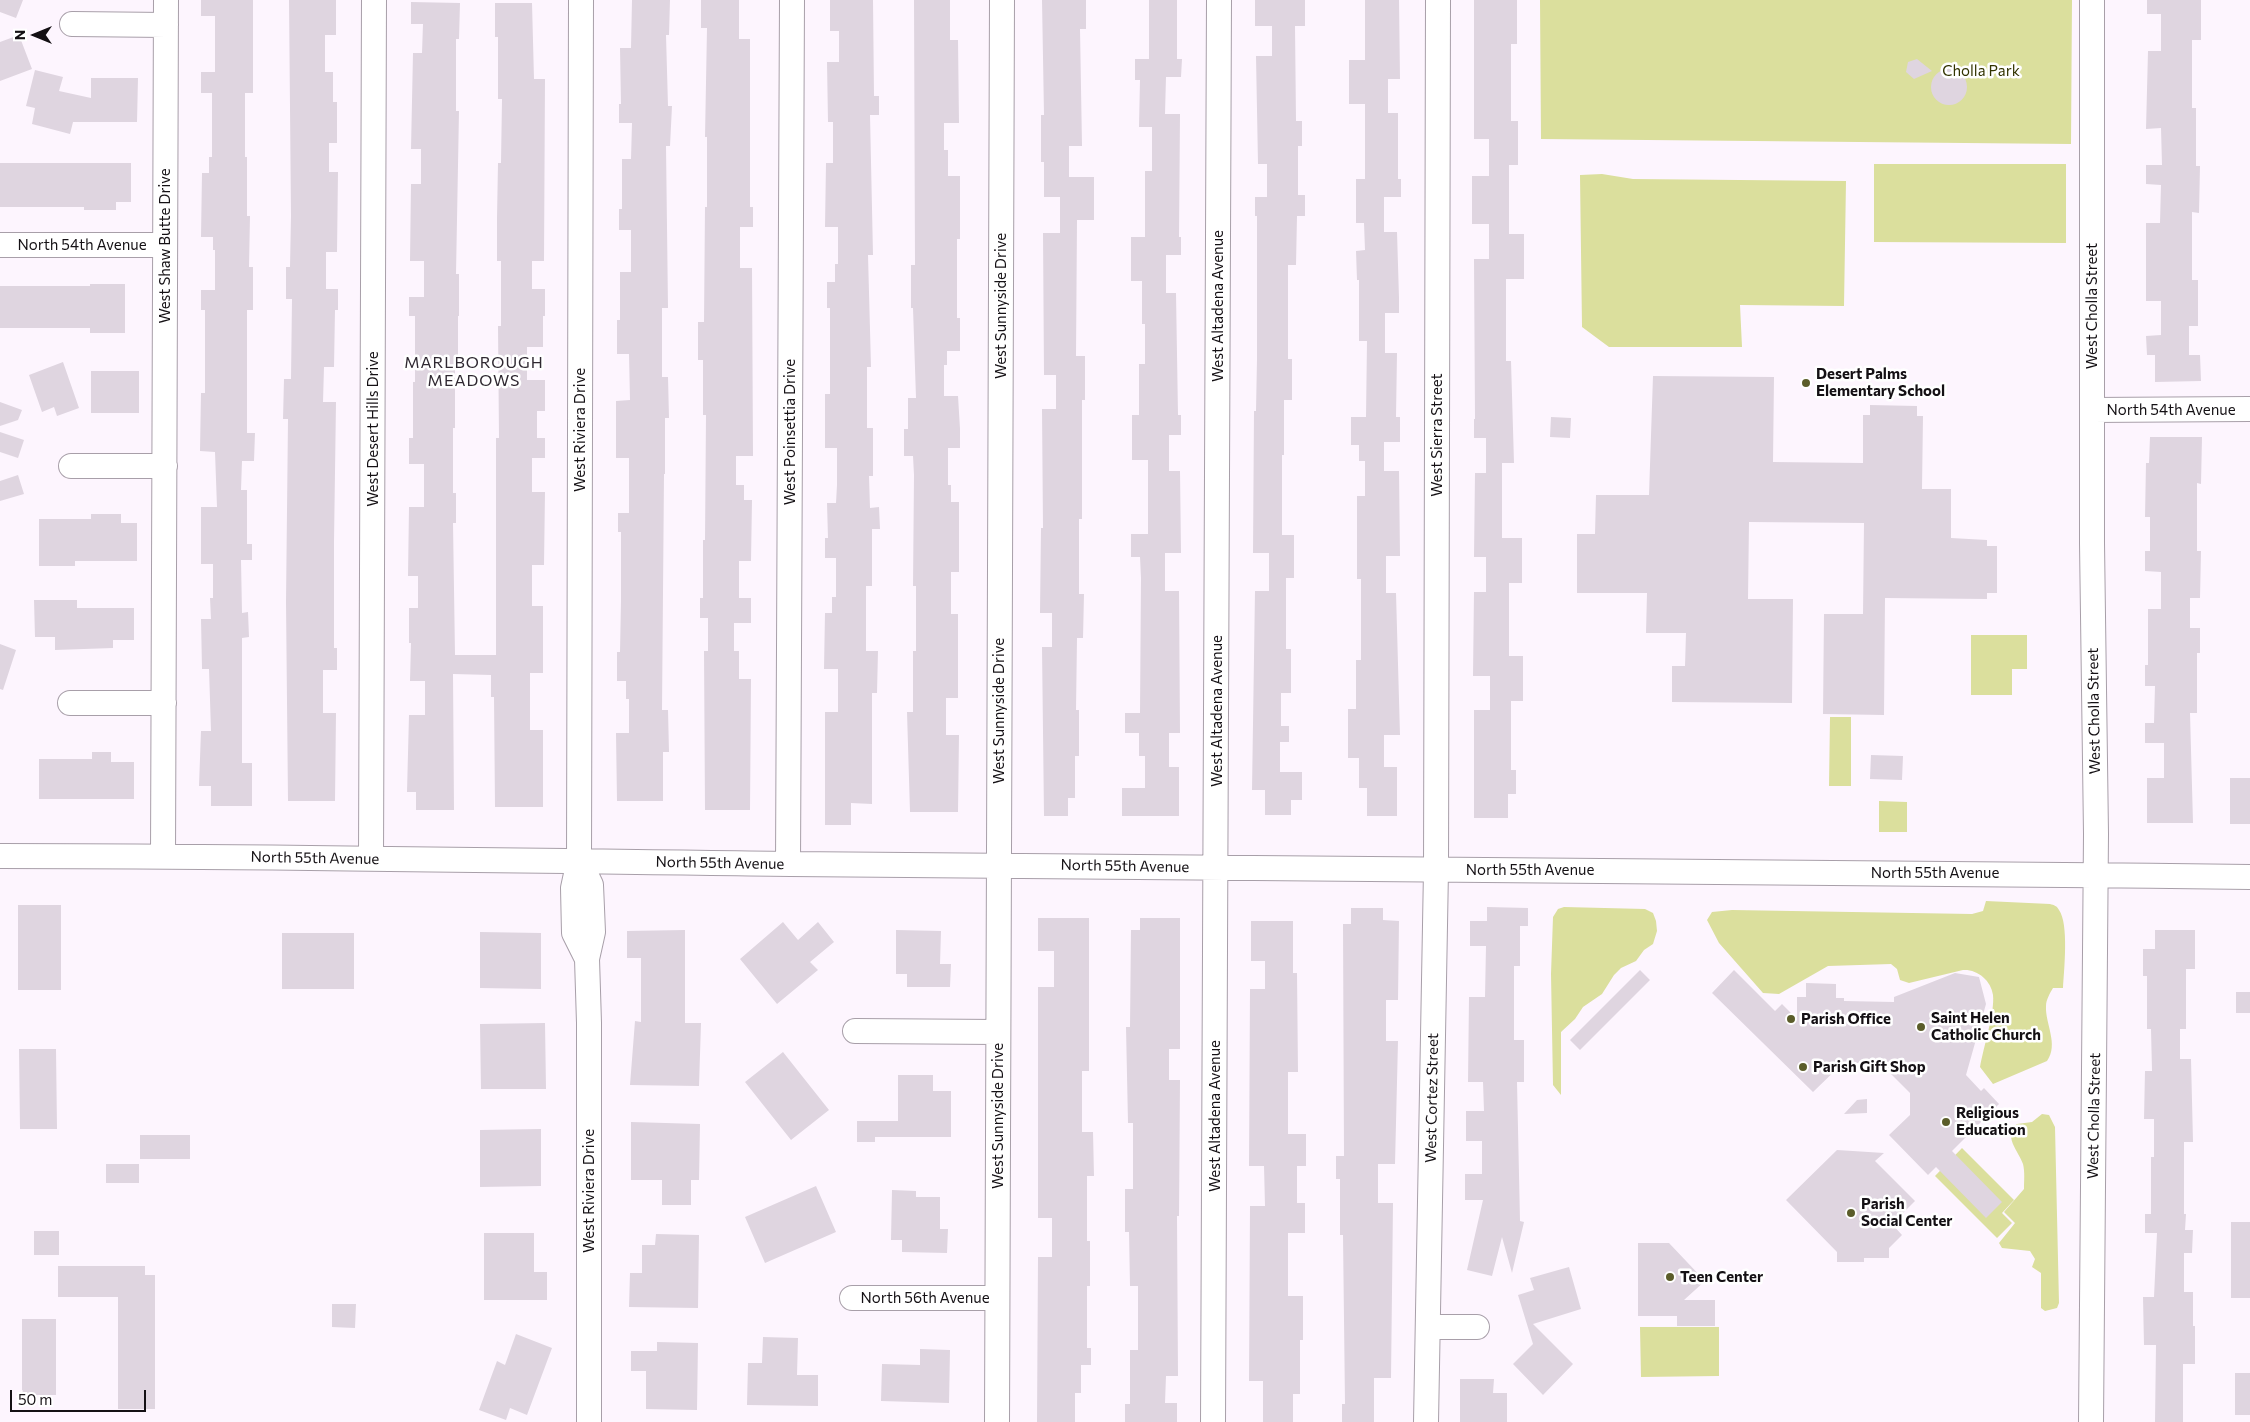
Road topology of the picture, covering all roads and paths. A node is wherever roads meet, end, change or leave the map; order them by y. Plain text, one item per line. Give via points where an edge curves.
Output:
1 (166, 0) edge
2 (374, 0) edge
3 (581, 0) edge
4 (792, 0) edge
5 (1002, 0) edge
6 (1219, 0) edge
7 (1438, 0) edge
8 (2092, 0) edge
9 (72, 24) dead end
10 (166, 25) junction
11 (0, 245) edge
12 (165, 245) junction
13 (2250, 409) edge
14 (2092, 410) junction
15 (72, 466) dead end
16 (165, 466) junction
17 (70, 702) dead end
18 (164, 703) junction
19 (0, 856) edge
20 (162, 856) junction
21 (371, 858) junction
22 (579, 860) junction
23 (788, 864) junction
24 (998, 865) junction
25 (1216, 867) junction
26 (1436, 870) junction
27 (2095, 874) junction
28 (2250, 877) edge
29 (854, 1031) dead end
30 (998, 1032) junction
31 (852, 1298) dead end
32 (997, 1298) junction
33 (1429, 1327) junction
34 (1477, 1327) dead end
35 (589, 1422) edge
36 (997, 1422) edge
37 (1213, 1422) edge
38 (1426, 1422) edge
39 (2091, 1422) edge

1 - 10 street, West Shaw Butte Drive
2 - 21 street, West Desert Hills Drive
3 - 22 street, West Riviera Drive
4 - 23 street, West Poinsettia Drive
5 - 24 street, West Sunnyside Drive
6 - 25 street, West Altadena Avenue
7 - 26 street, West Sierra Street
8 - 14 street, West Cholla Street
9 - 10 street
10 - 12 street, West Shaw Butte Drive
11 - 12 street, North 54th Avenue
12 - 16 street, West Shaw Butte Drive
13 - 14 street, North 54th Avenue
14 - 27 street, West Cholla Street
15 - 16 street
16 - 18 street, West Shaw Butte Drive
17 - 18 street
18 - 20 street, West Shaw Butte Drive
19 - 20 street, North 55th Avenue
20 - 21 street, North 55th Avenue
21 - 22 street, North 55th Avenue
22 - 23 street, North 55th Avenue
22 - 35 street, West Riviera Drive via 591,885 593,932 587,959
23 - 24 street, North 55th Avenue
24 - 25 street, North 55th Avenue
24 - 30 street, West Sunnyside Drive
25 - 26 street, North 55th Avenue
25 - 37 street, West Altadena Avenue
26 - 27 street, North 55th Avenue
26 - 33 street, West Cortez Street
27 - 28 street, North 55th Avenue
27 - 39 street, West Cholla Street
29 - 30 street
30 - 32 street, West Sunnyside Drive
31 - 32 street, North 56th Avenue
32 - 36 street, West Sunnyside Drive
33 - 34 street
33 - 38 street, West Cortez Street

